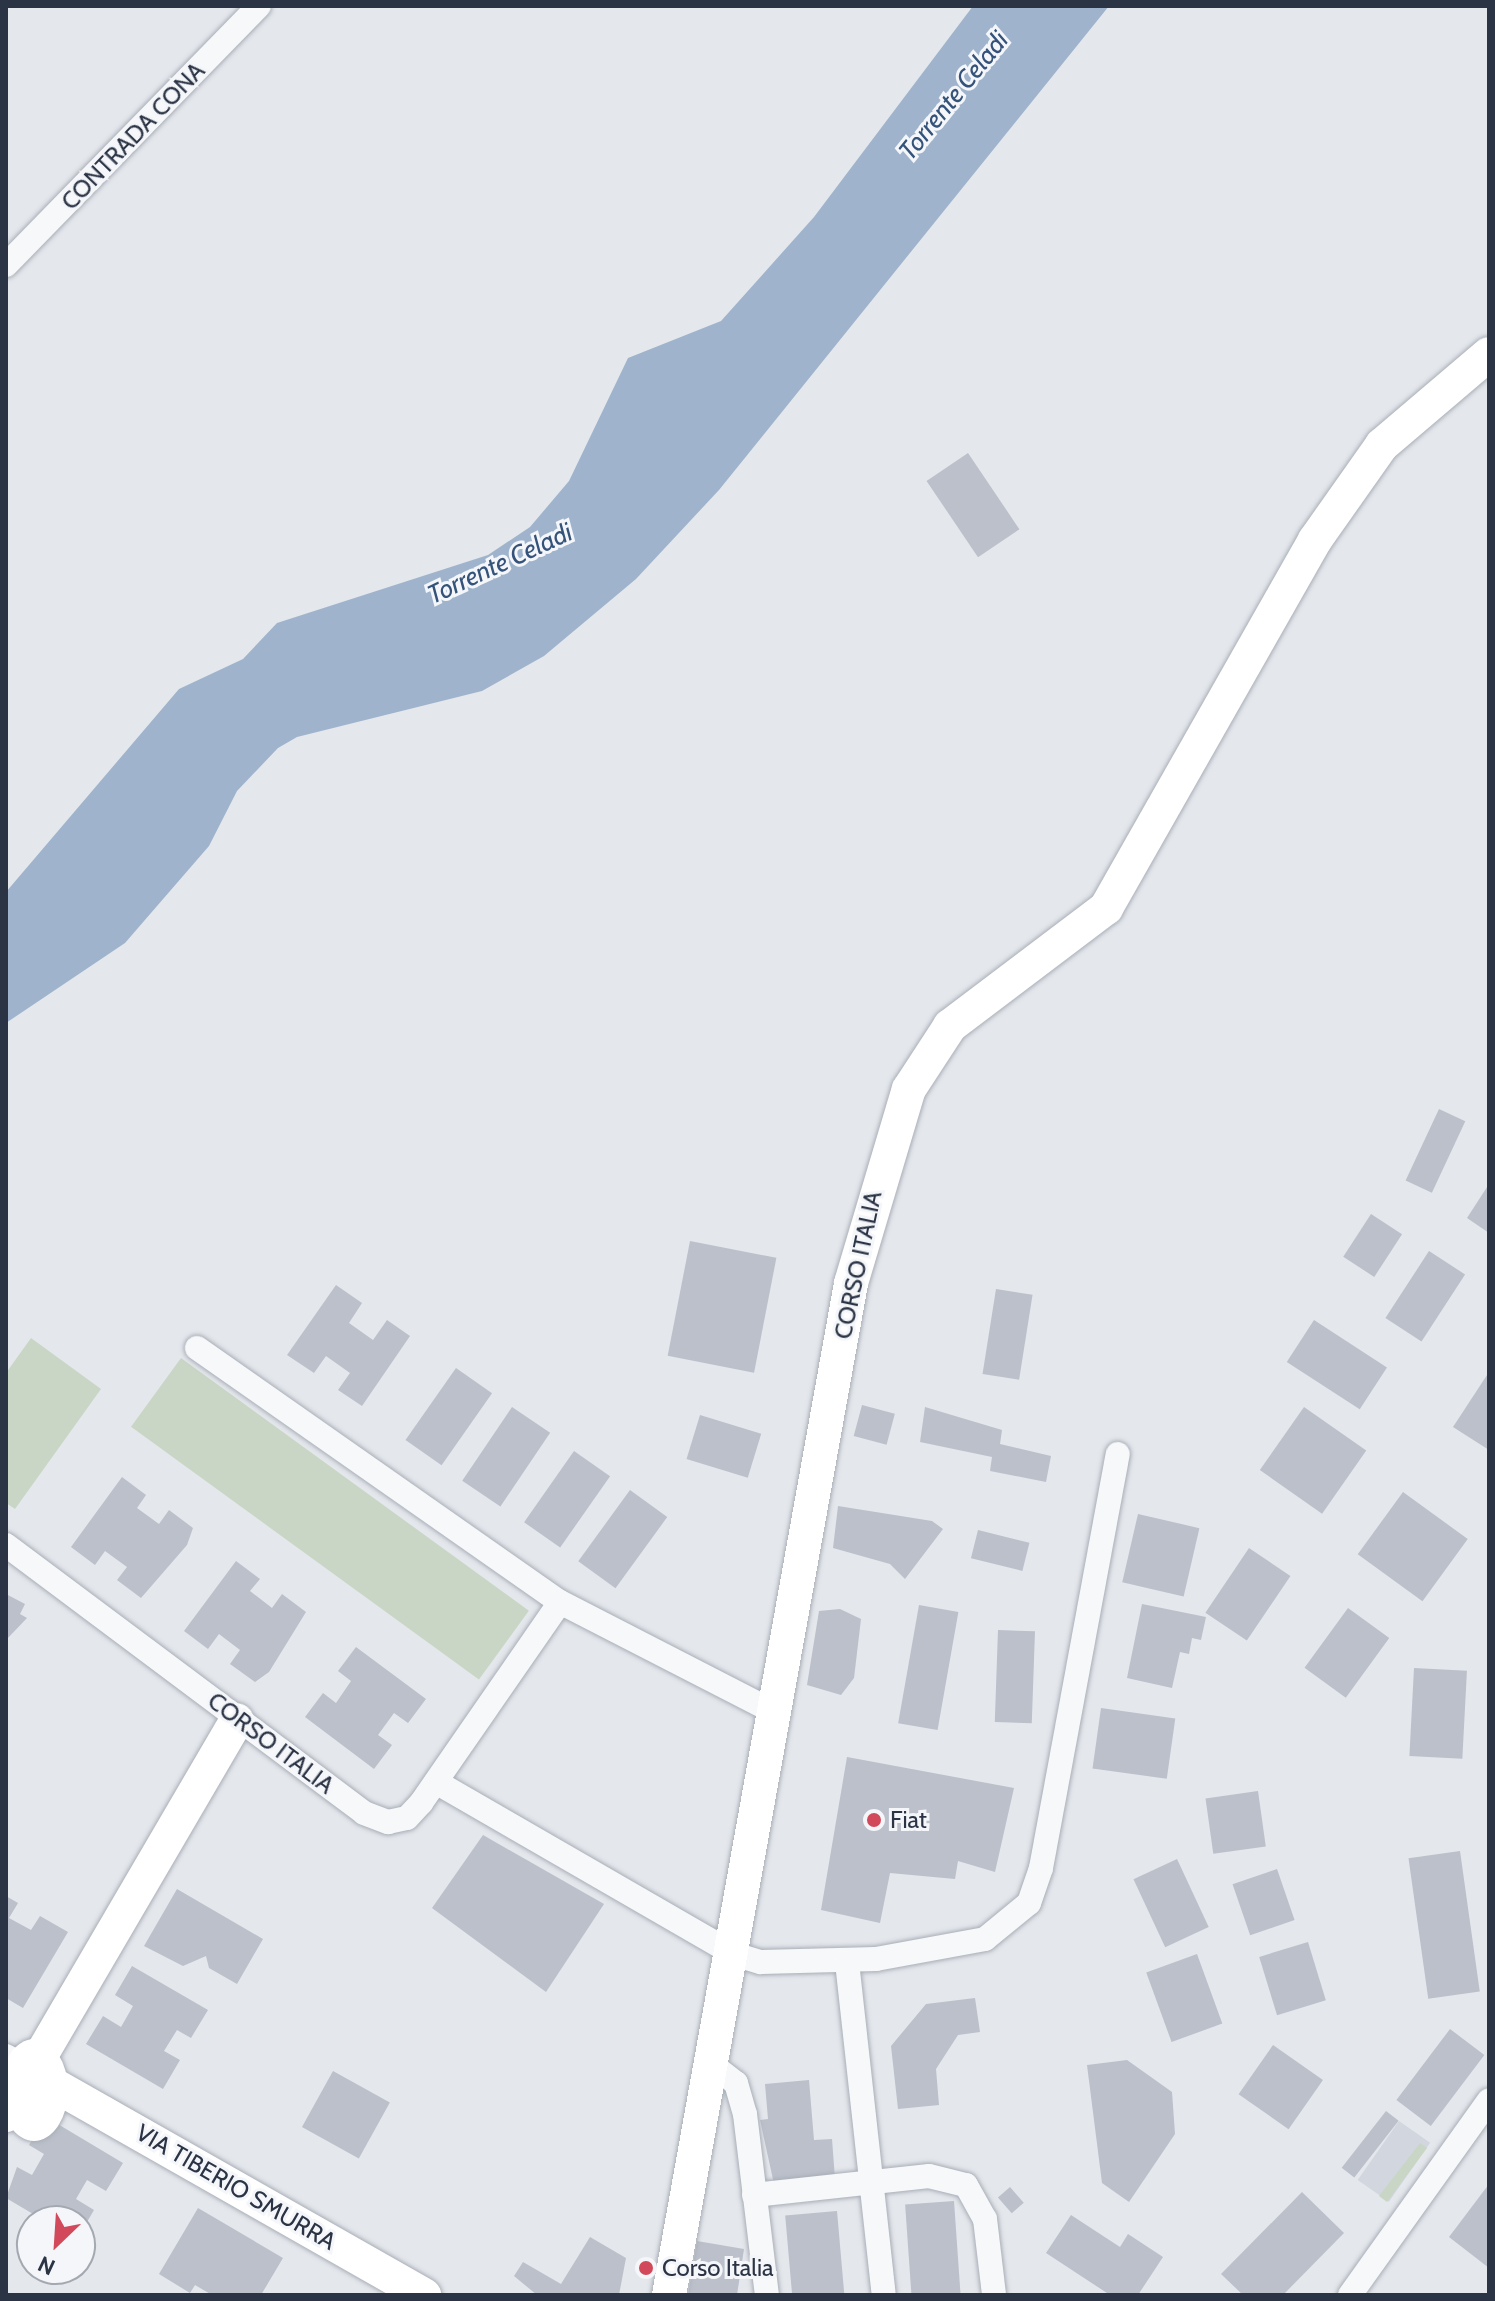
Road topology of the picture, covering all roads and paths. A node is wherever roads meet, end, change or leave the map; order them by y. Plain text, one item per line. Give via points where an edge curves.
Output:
1 (259, 6) edge
2 (6, 265) edge
3 (1489, 354) edge
4 (197, 1348) dead end
5 (1118, 1454) dead end
6 (6, 1545) edge
7 (560, 1602) junction
8 (774, 1712) junction
9 (237, 1720) junction
10 (436, 1782) junction
11 (734, 1954) junction
12 (847, 1962) junction
13 (710, 2063) junction
14 (27, 2069) edge
15 (1489, 2100) edge
16 (6, 2115) edge
17 (872, 2182) junction
18 (754, 2195) junction
19 (424, 2295) edge
20 (669, 2295) edge
21 (767, 2295) edge
22 (884, 2295) edge
23 (994, 2295) edge
24 (1350, 2295) edge

1 - 2 street, CONTRADA CONA
3 - 8 street, CORSO ITALIA via 1382,445 1315,540 1214,730 1106,908 950,1026 909,1089 851,1283
4 - 7 street
5 - 12 street via 1029,1903 985,1939
6 - 9 street, CORSO ITALIA
7 - 8 street
7 - 10 street, CORSO ITALIA
8 - 11 street, CORSO ITALIA
9 - 10 street, CORSO ITALIA via 376,1819 407,1818
9 - 14 street
10 - 11 street
11 - 12 street via 761,1962
11 - 13 street, CORSO ITALIA
12 - 17 street
13 - 18 street via 736,2083
13 - 20 street, CORSO ITALIA
14 - 16 street
14 - 19 street, VIA TIBERIO SMURRA
15 - 24 street
17 - 18 street
17 - 22 street
17 - 23 street via 929,2176 966,2185 985,2219
18 - 21 street

